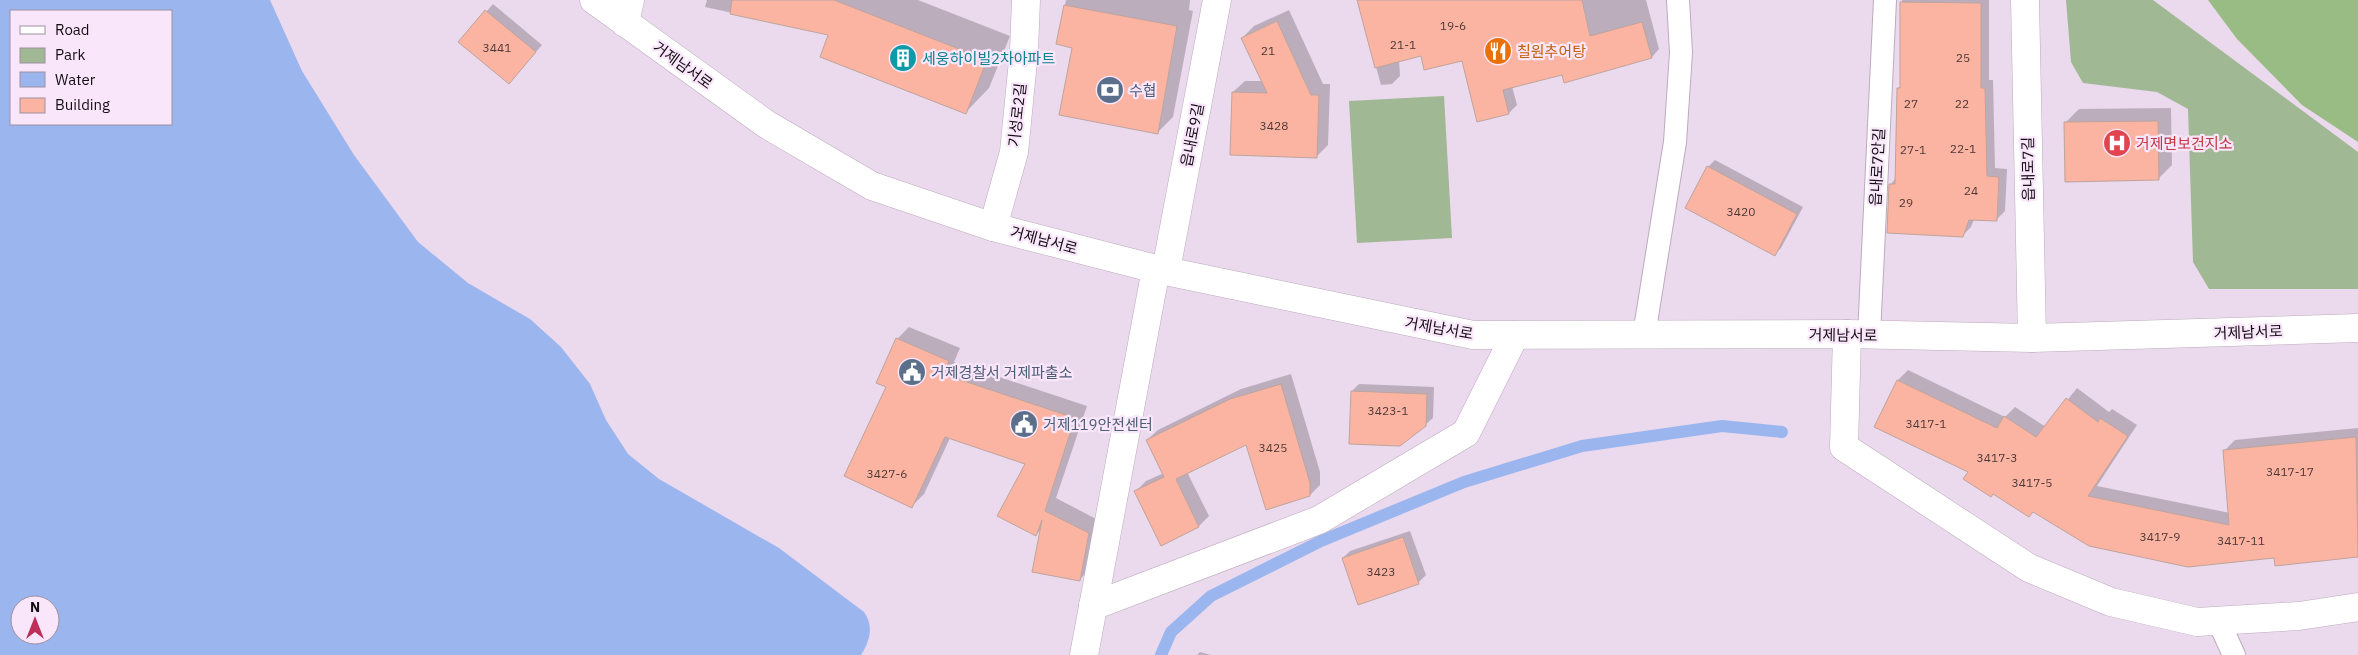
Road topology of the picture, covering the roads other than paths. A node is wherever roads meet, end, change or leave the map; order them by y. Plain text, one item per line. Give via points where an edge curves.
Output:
1 (594, 0) edge
2 (1026, 0) edge
3 (1217, 0) edge
4 (1678, 0) edge
5 (1885, 0) edge
6 (2025, 0) edge
7 (628, 12) edge
8 (993, 227) junction
9 (1161, 270) junction
10 (2358, 328) edge
11 (1858, 334) junction
12 (1515, 335) junction
13 (1644, 335) junction
14 (2032, 338) junction
15 (1093, 606) junction
16 (2358, 608) edge
17 (2218, 620) junction
18 (1084, 655) edge
19 (2234, 655) edge

1 - 7 street, 거제남서로
2 - 8 street, 기성로2길 via 1014,152
3 - 9 street, 읍내로9길
4 - 13 lane via 1681,53 1675,142
5 - 11 lane, 읍내로7안길
6 - 14 street, 읍내로7길
7 - 8 street, 거제남서로 via 766,124 872,186
8 - 9 street, 거제남서로
9 - 12 street, 거제남서로 via 1473,335
9 - 15 street, 읍내로9길
10 - 14 street, 거제남서로
11 - 13 street, 거제남서로
11 - 14 street, 거제남서로
11 - 17 street via 1844,447 2029,568 2111,602 2197,622
12 - 13 street, 거제남서로
12 - 15 street via 1466,433 1318,520
15 - 18 street, 읍내로9길
16 - 17 street via 2300,616
17 - 19 lane

